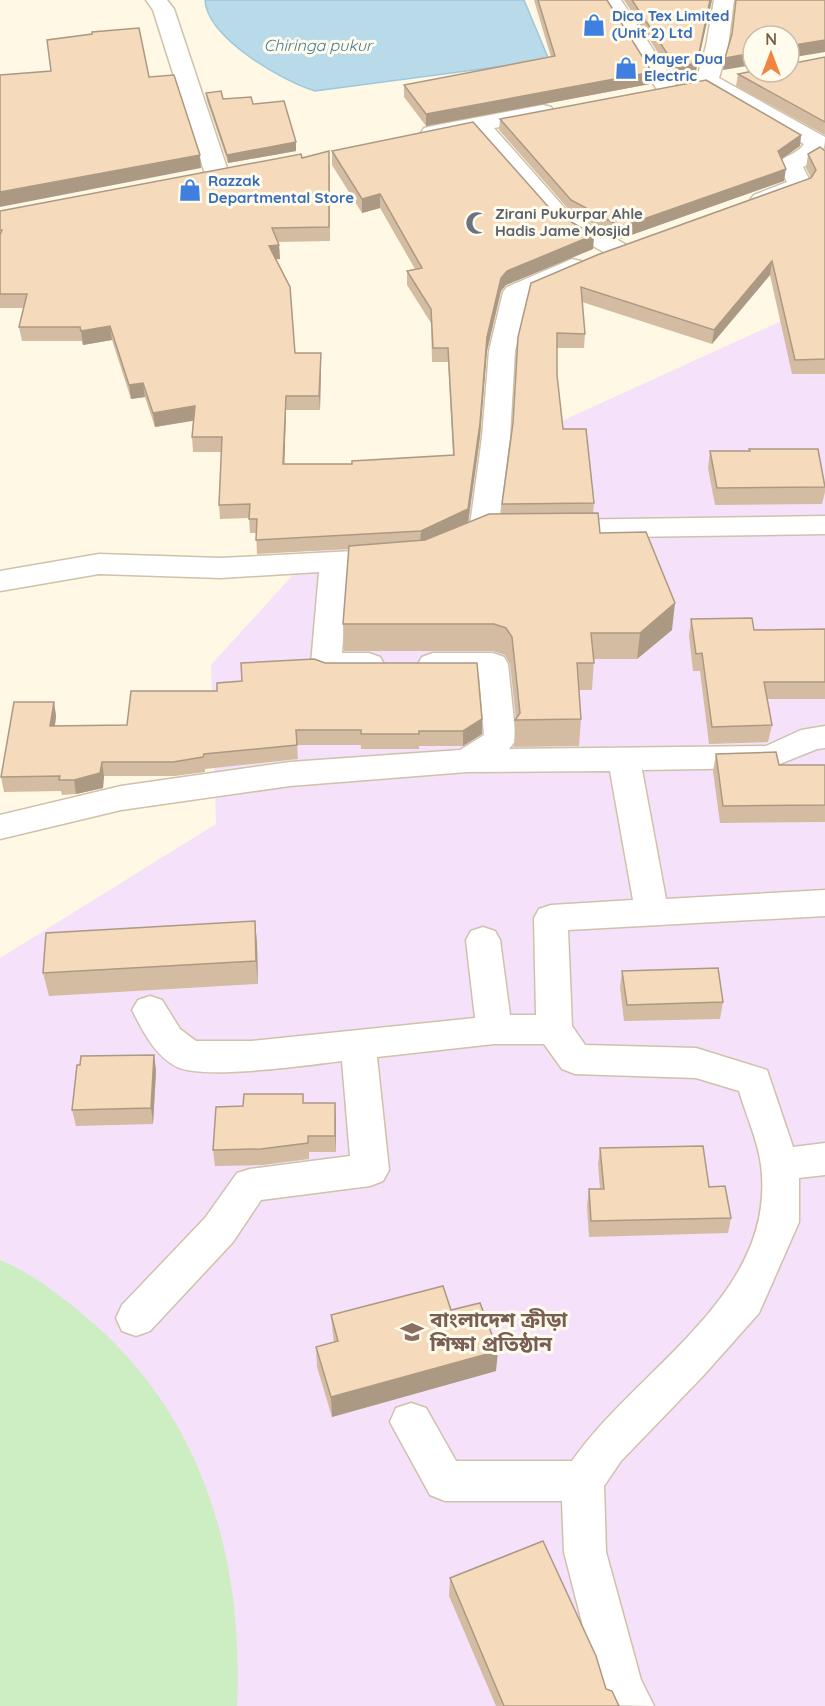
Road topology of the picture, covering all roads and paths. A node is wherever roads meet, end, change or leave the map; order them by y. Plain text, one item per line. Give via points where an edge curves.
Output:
1 (156, 0) edge
2 (611, 0) edge
3 (724, 0) edge
4 (739, 75) edge
5 (707, 81) junction
6 (567, 107) edge
7 (478, 124) junction
8 (410, 137) edge
9 (240, 170) edge
10 (217, 174) junction
11 (194, 179) edge
12 (736, 210) edge
13 (825, 525) edge
14 (507, 529) junction
15 (334, 562) junction
16 (0, 581) edge
17 (825, 737) edge
18 (624, 759) junction
19 (466, 761) junction
20 (0, 827) edge
21 (825, 903) edge
22 (652, 913) junction
23 (483, 940) dead end
24 (150, 1010) dead end
25 (554, 1029) junction
26 (494, 1030) junction
27 (358, 1043) junction
28 (825, 1159) edge
29 (780, 1166) junction
30 (136, 1318) dead end
31 (411, 1422) dead end
32 (583, 1481) junction
33 (631, 1706) edge

1 - 10 street via 163,9
2 - 5 street via 656,90
3 - 5 street
4 - 5 street
5 - 12 street via 817,142 808,157 790,164 800,185
6 - 7 street
7 - 8 street
7 - 14 street via 561,218 627,245 516,292 502,351 496,437
9 - 10 street
10 - 11 street
13 - 14 street
14 - 15 street via 424,554
15 - 16 street via 221,568 99,564
15 - 19 street via 326,664 493,664 500,740
17 - 18 street via 812,738 771,757
18 - 19 street
18 - 22 street
19 - 20 street via 290,774 121,798
21 - 22 street
22 - 25 street via 551,918
23 - 26 street
24 - 27 street via 167,1039 189,1056 251,1056
25 - 26 street
25 - 29 street via 575,1059 696,1063 754,1082
26 - 27 street
27 - 30 street via 370,1170 250,1185 219,1230
28 - 29 street
29 - 32 street via 780,1222 745,1300 606,1447
31 - 32 street via 445,1481
32 - 33 street via 585,1552 621,1689

